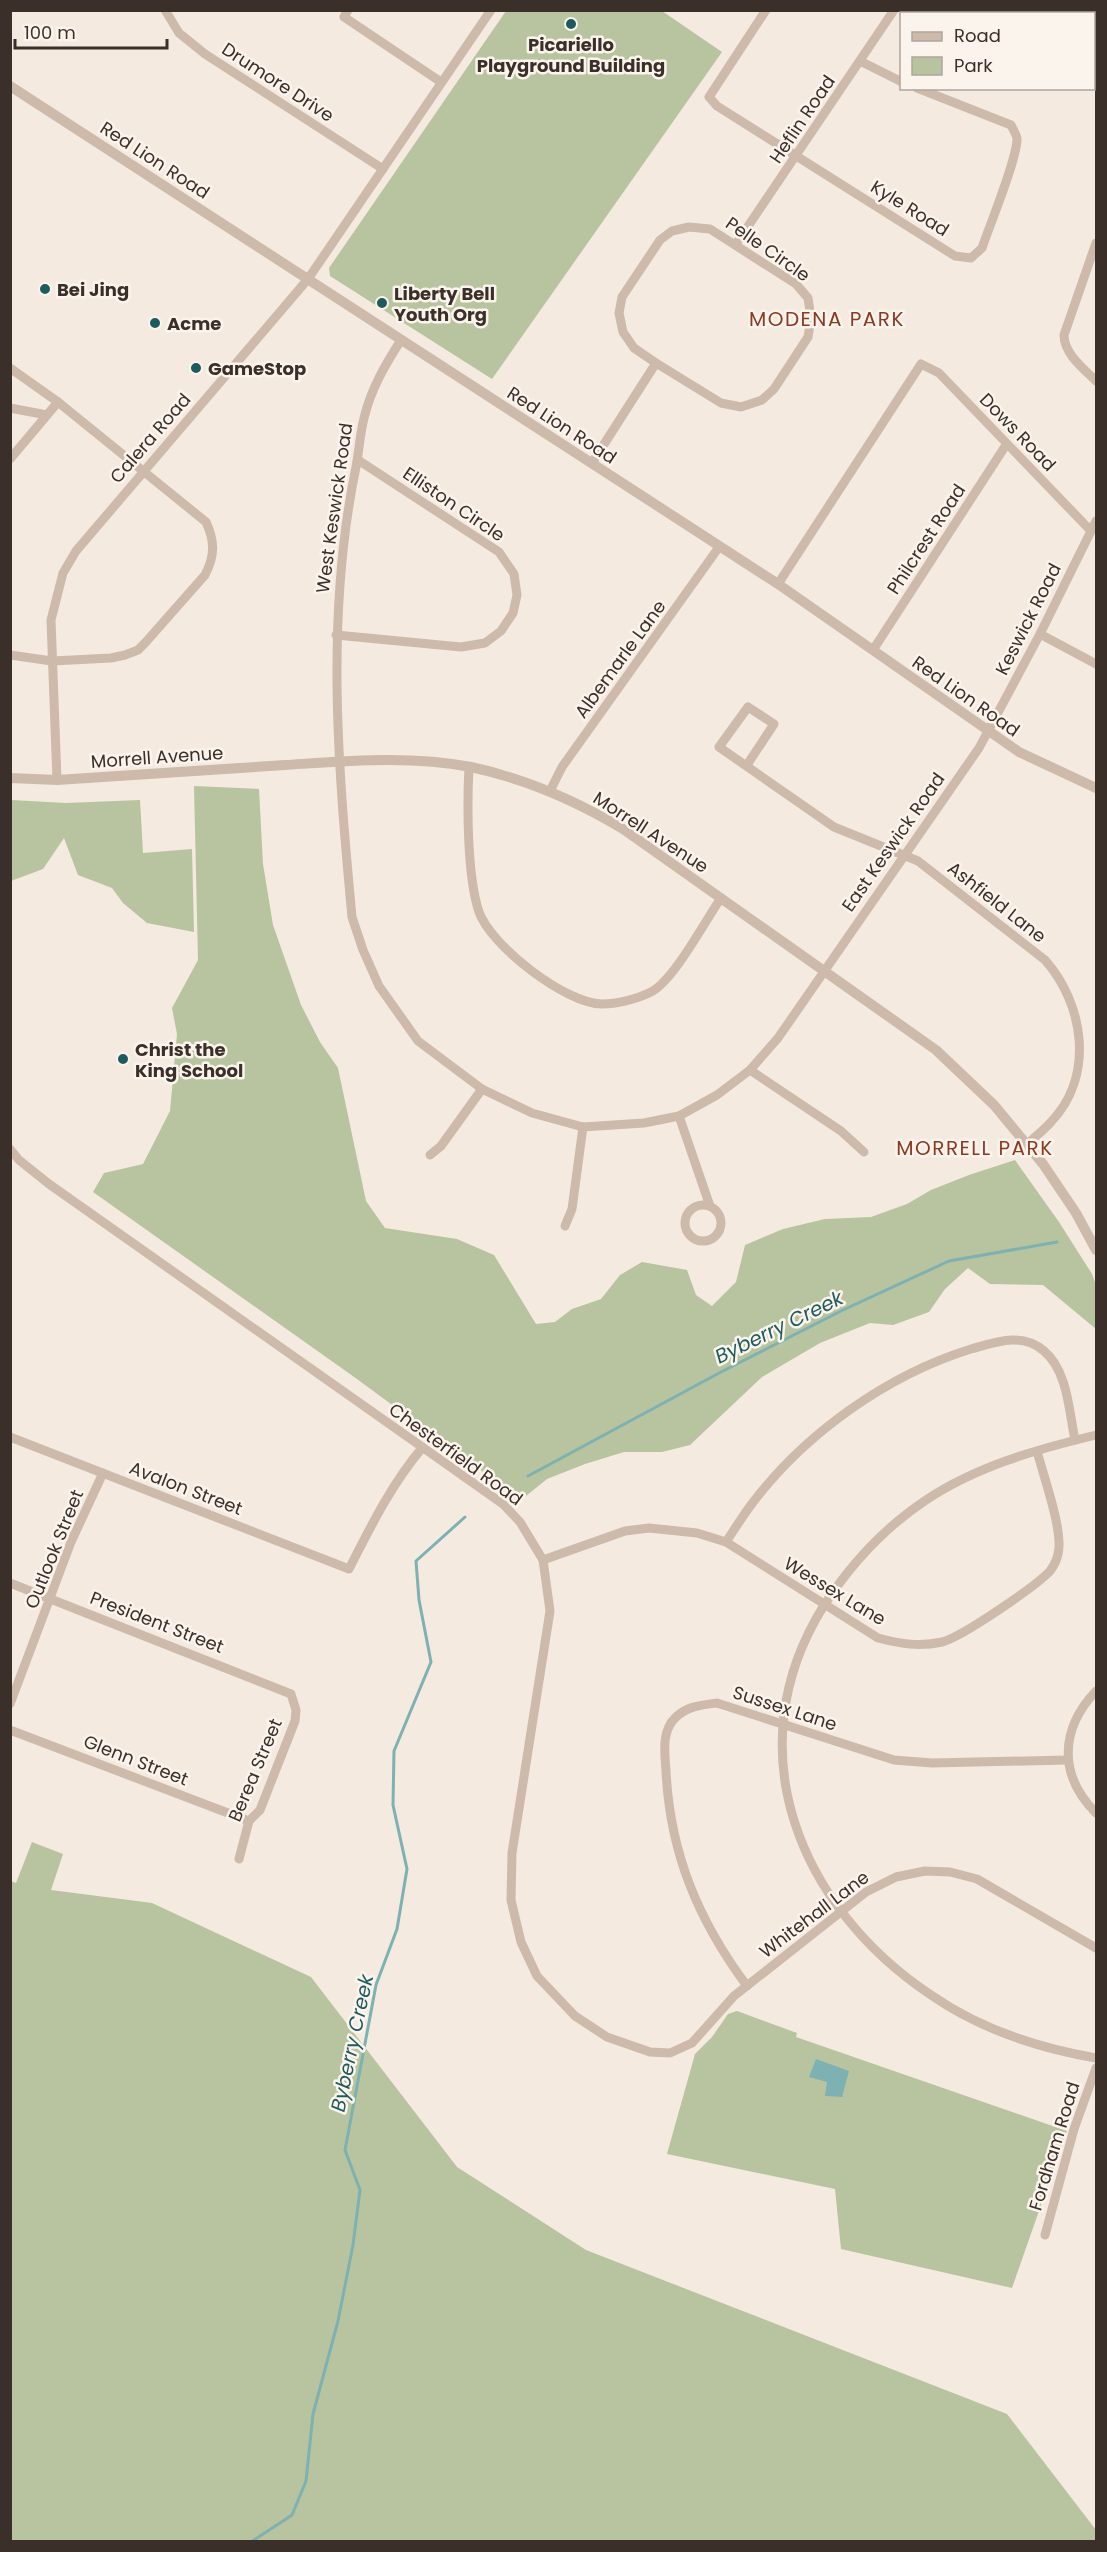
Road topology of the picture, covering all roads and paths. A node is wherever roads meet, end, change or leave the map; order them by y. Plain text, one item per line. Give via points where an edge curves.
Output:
1 (165, 10) edge
2 (348, 10) edge
3 (491, 10) edge
4 (766, 10) edge
5 (894, 10) edge
6 (860, 61) junction
7 (900, 81) edge
8 (441, 82) junction
9 (10, 86) edge
10 (922, 90) edge
11 (796, 156) junction
12 (383, 169) junction
13 (1096, 243) edge
14 (736, 244) junction
15 (308, 279) junction
16 (401, 340) junction
17 (656, 363) junction
18 (10, 368) edge
19 (1096, 381) edge
20 (58, 402) junction
21 (10, 408) edge
22 (47, 415) junction
23 (1006, 445) junction
24 (10, 459) edge
25 (357, 460) junction
26 (592, 463) junction
27 (143, 471) junction
28 (1096, 521) edge
29 (1091, 531) junction
30 (719, 547) junction
31 (778, 584) junction
32 (1040, 634) junction
33 (336, 635) junction
34 (873, 650) junction
35 (10, 655) edge
36 (52, 661) junction
37 (1096, 664) edge
38 (988, 731) junction
39 (341, 762) junction
40 (747, 765) junction
41 (469, 767) junction
42 (10, 778) edge
43 (57, 780) junction
44 (1096, 788) edge
45 (550, 791) junction
46 (904, 855) junction
47 (721, 898) junction
48 (824, 971) junction
49 (750, 1070) junction
50 (482, 1089) junction
51 (679, 1116) junction
52 (583, 1127) junction
53 (1027, 1144) junction
54 (10, 1149) edge
55 (864, 1152) dead end
56 (430, 1155) dead end
57 (710, 1206) junction
58 (565, 1226) dead end
59 (1096, 1250) edge
60 (1096, 1435) edge
61 (10, 1437) edge
62 (1075, 1440) junction
63 (423, 1448) junction
64 (1037, 1451) junction
65 (103, 1473) junction
66 (726, 1542) junction
67 (543, 1560) junction
68 (10, 1583) edge
69 (51, 1599) junction
70 (824, 1606) junction
71 (1096, 1691) edge
72 (291, 1694) joint
73 (10, 1704) edge
74 (784, 1725) junction
75 (10, 1730) edge
76 (1068, 1760) junction
77 (1096, 1813) edge
78 (249, 1821) junction
79 (239, 1859) dead end
80 (840, 1912) junction
81 (1096, 1948) edge
82 (747, 1986) junction
83 (670, 2053) joint
84 (1096, 2058) edge
85 (1096, 2068) edge
86 (1045, 2235) dead end

1 - 12 street, Drumore Drive via 179,33 205,54
2 - 8 street via 344,17
3 - 8 street, Calera Road
4 - 11 street, Kyle Road via 709,97
5 - 6 street, Heflin Road
6 - 7 street
6 - 11 street, Heflin Road
8 - 12 street, Calera Road
9 - 15 street, Red Lion Road
10 - 11 street, Kyle Road via 1011,125 1017,139 982,249 970,258 955,256
11 - 14 street, Heflin Road
12 - 15 street, Calera Road
13 - 19 street via 1064,343
14 - 17 street, Pelle Circle via 710,229 689,227 672,231 660,240 622,297 619,314 623,332 634,348
14 - 17 street, Pelle Circle via 796,284 808,298 808,337 774,389 762,400 741,407 721,404
15 - 16 street, Red Lion Road
15 - 27 street, Calera Road
16 - 25 street, West Keswick Road via 373,390
16 - 26 street, Red Lion Road
17 - 26 street
18 - 20 street
20 - 22 street
20 - 27 street
21 - 22 street
22 - 24 street
23 - 29 street, Dows Road
23 - 31 street, Dows Road via 939,373 921,364
23 - 34 street, Philcrest Road
25 - 33 street, West Keswick Road via 343,541
25 - 33 street, Elliston Circle via 499,552 514,574 518,596 501,631 484,643 461,647
26 - 30 street, Red Lion Road
27 - 36 street, Calera Road via 76,551 63,573 51,620
27 - 36 street via 206,522 213,542 205,575 138,650 111,658
28 - 29 street, Keswick Road
29 - 32 street, Keswick Road
30 - 31 street, Red Lion Road
30 - 45 street, Albemarle Lane via 562,767
31 - 34 street, Red Lion Road
32 - 37 street
32 - 38 street, Keswick Road
33 - 39 street, West Keswick Road
34 - 38 street, Red Lion Road
35 - 36 street
36 - 43 street, Calera Road
38 - 44 street, Red Lion Road via 1019,752
38 - 46 street, East Keswick Road
39 - 41 street, Morrell Avenue via 409,761
39 - 43 street, Morrell Avenue
39 - 50 street, West Keswick Road via 352,917 363,950 380,986 418,1041
40 - 40 street, Ashfield Lane via 719,747 748,707 774,724
40 - 46 street, Ashfield Lane via 834,826
41 - 45 street, Morrell Avenue
41 - 47 street via 473,885 480,915 510,955 575,998 601,1004 651,992 667,979
42 - 43 street, Morrell Avenue
45 - 47 street, Morrell Avenue via 623,829
46 - 48 street, East Keswick Road
46 - 53 street, Ashfield Lane via 918,861 1045,960 1069,995 1080,1037 1076,1076 1053,1121
47 - 48 street, Morrell Avenue
48 - 49 street, East Keswick Road via 778,1038
48 - 53 street, Morrell Avenue via 936,1050 987,1098
49 - 51 street, East Keswick Road via 717,1095
49 - 55 street via 841,1131
50 - 52 street, East Keswick Road via 532,1113
50 - 56 street via 441,1146
51 - 52 street, East Keswick Road
51 - 57 street
52 - 58 street via 572,1209
53 - 59 street, Morrell Avenue via 1065,1196
54 - 63 street, Chesterfield Road via 49,1184
57 - 57 street via 694,1207 687,1215 686,1230 697,1241 707,1241 719,1232 720,1217
60 - 62 street
61 - 65 street, Avalon Street
62 - 64 street
62 - 66 street via 1064,1388 1052,1360 1027,1342 1003,1340 934,1363 854,1408 773,1479
63 - 65 street, Avalon Street via 380,1508 349,1569
63 - 67 street, Chesterfield Road via 503,1504 520,1522
64 - 70 street via 964,1478 893,1524 861,1556
64 - 70 street, Wessex Lane via 1060,1538 1051,1570 1035,1583 963,1634 928,1644 878,1638
65 - 69 street, Outlook Street
66 - 67 street, Wessex Lane via 697,1533 649,1528 607,1536
66 - 70 street, Wessex Lane
67 - 83 street, Chesterfield Road via 550,1611 512,1853 511,1900 515,1922 537,1976 575,2016 607,2037 650,2052
68 - 69 street, President Street
69 - 72 street, President Street
69 - 73 street, Outlook Street
70 - 74 street via 792,1675
71 - 76 street via 1074,1719
72 - 78 street, Berea Street via 295,1721 260,1810
74 - 76 street, Sussex Lane via 894,1760
74 - 80 street via 784,1772 799,1838
74 - 82 street, Sussex Lane via 717,1703 691,1707 673,1719 664,1739 667,1804 684,1870 704,1921
75 - 78 street, Glenn Street
76 - 77 street via 1074,1782
78 - 79 street, Berea Street
80 - 81 street, Whitehall Lane via 866,1892 896,1877 926,1871 950,1872 977,1879
80 - 82 street, Whitehall Lane
80 - 84 street via 898,1972 932,1997 1014,2038 1058,2052
82 - 83 street, Whitehall Lane via 721,2008 692,2043
85 - 86 street, Fordham Road via 1074,2129

